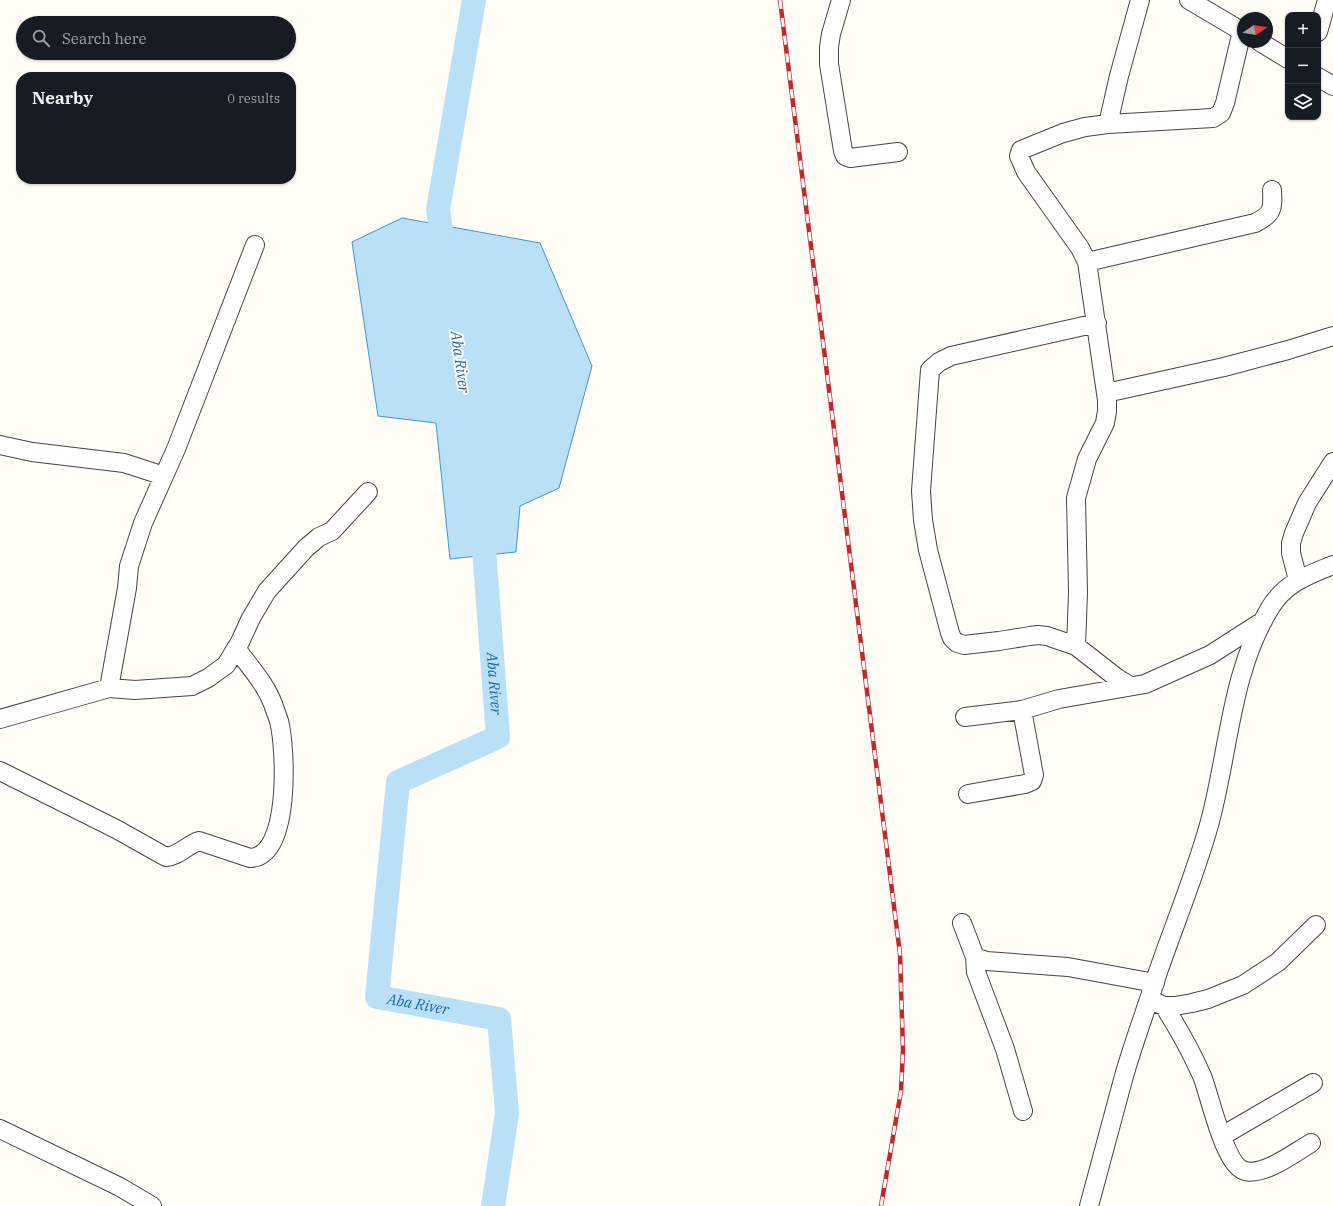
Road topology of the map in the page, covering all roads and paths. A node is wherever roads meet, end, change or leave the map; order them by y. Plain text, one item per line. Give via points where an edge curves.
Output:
1 (840, 0) edge
2 (1140, 0) edge
3 (1189, 0) edge
4 (1327, 0) edge
5 (1321, 21) edge
6 (1237, 28) edge
7 (1239, 48) edge
8 (1270, 48) edge
9 (1285, 57) edge
10 (1321, 79) edge
11 (1333, 86) edge
12 (1108, 124) junction
13 (898, 152) dead end
14 (1272, 190) dead end
15 (255, 245) dead end
16 (1087, 262) junction
17 (1097, 323) junction
18 (1333, 336) edge
19 (1106, 393) junction
20 (0, 445) edge
21 (1333, 462) edge
22 (164, 476) junction
23 (368, 492) dead end
24 (1333, 565) edge
25 (1298, 580) junction
26 (1263, 621) junction
27 (1076, 646) junction
28 (1222, 647) junction
29 (1251, 647) junction
30 (236, 648) junction
31 (1130, 686) junction
32 (109, 688) junction
33 (1022, 710) junction
34 (964, 717) dead end
35 (0, 719) edge
36 (0, 771) edge
37 (968, 794) dead end
38 (962, 922) dead end
39 (1316, 925) dead end
40 (974, 957) junction
41 (1156, 996) junction
42 (1313, 1083) dead end
43 (1022, 1111) dead end
44 (0, 1129) edge
45 (1222, 1136) junction
46 (1311, 1143) dead end
47 (152, 1206) edge
48 (1088, 1206) edge

1 - 13 street via 831,34 829,64 843,151 850,158
2 - 12 street
3 - 6 street
4 - 5 street
7 - 12 street via 1225,103 1221,112 1213,118
8 - 9 street
10 - 11 street
12 - 16 street via 1063,133 1021,150 1019,156 1026,172 1080,248
14 - 16 street via 1273,205 1270,212 1255,223
15 - 22 street
16 - 17 street
17 - 19 street
17 - 27 street via 951,356 930,370 921,491 928,550 952,638 964,645 1038,635
18 - 19 street via 1224,367
19 - 27 street via 1105,422 1087,459 1076,498
20 - 22 street via 32,452 124,463
21 - 25 street via 1307,503 1291,543
22 - 32 street via 143,523 129,566
23 - 30 street via 332,531 319,537 306,548 267,592
24 - 25 street
25 - 26 street via 1280,594
26 - 28 street
26 - 29 street
27 - 31 street
28 - 29 street
28 - 31 street via 1210,656 1145,684
29 - 41 street via 1230,723 1214,808 1173,927
30 - 32 street via 226,665 192,686 135,690
30 - 36 street via 259,678 272,702 279,722 282,745 284,791 280,817 273,843 258,858 250,858 199,840 174,857 166,857
31 - 33 street via 1059,699
32 - 35 street
33 - 34 street
33 - 37 street via 1034,775 1032,781
38 - 40 street
39 - 41 street via 1278,962 1243,985 1200,1001 1175,1006
40 - 41 street via 986,961 1068,967
40 - 43 street via 976,972 1005,1049
41 - 45 street via 1180,1033 1202,1077
41 - 48 street via 1125,1075
42 - 45 street
44 - 47 street via 120,1187
45 - 46 street via 1235,1166 1243,1171 1253,1172 1266,1169

